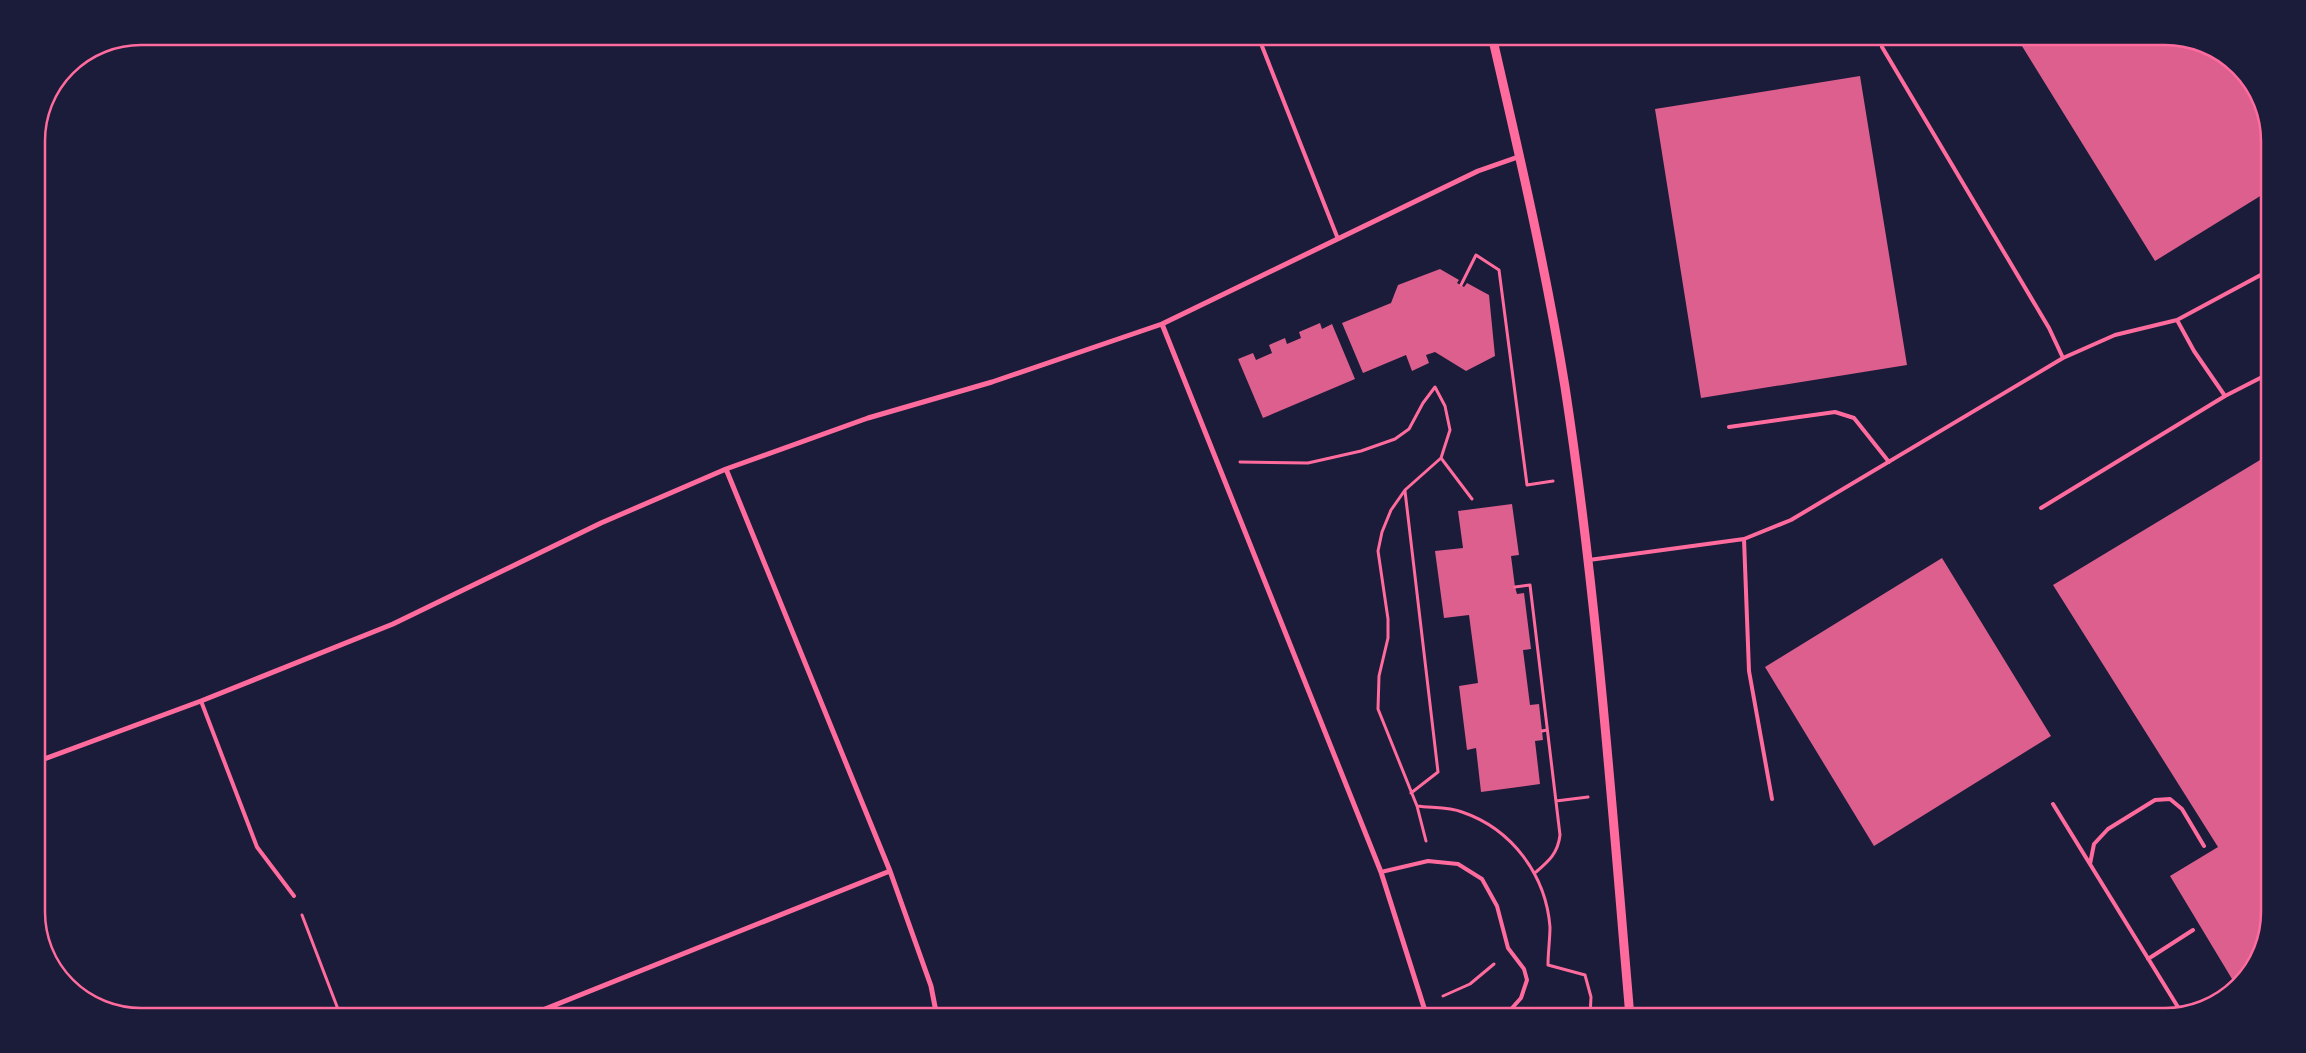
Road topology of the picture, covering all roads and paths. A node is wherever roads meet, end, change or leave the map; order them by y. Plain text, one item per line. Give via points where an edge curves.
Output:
1 (1262, 45) edge
2 (1494, 45) edge
3 (1882, 45) edge
4 (1518, 157) junction
5 (1338, 239) junction
6 (2261, 275) edge
7 (1461, 285) dead end
8 (2177, 320) junction
9 (1162, 324) junction
10 (2063, 358) junction
11 (2261, 378) edge
12 (2225, 396) junction
13 (1729, 427) dead end
14 (1441, 458) junction
15 (1216, 461) junction
16 (1889, 462) junction
17 (726, 469) junction
18 (1527, 484) dead end
19 (1404, 490) junction
20 (1472, 499) dead end
21 (2041, 508) dead end
22 (1744, 539) junction
23 (1589, 560) junction
24 (1515, 587) dead end
25 (201, 701) junction
26 (1547, 730) junction
27 (1542, 731) dead end
28 (45, 759) edge
29 (1412, 792) junction
30 (1611, 794) junction
31 (1772, 799) dead end
32 (1556, 801) junction
33 (2053, 804) dead end
34 (1417, 806) junction
35 (2204, 846) dead end
36 (1428, 861) junction
37 (2090, 864) junction
38 (890, 871) junction
39 (1381, 872) junction
40 (1536, 872) junction
41 (294, 896) joint
42 (2193, 930) dead end
43 (1508, 948) junction
44 (2148, 958) junction
45 (1423, 1002) junction
46 (2178, 1007) edge
47 (338, 1008) edge
48 (548, 1008) edge
49 (935, 1008) edge
50 (1425, 1008) edge
51 (1513, 1008) edge
52 (1590, 1008) edge
53 (1629, 1008) edge

1 - 5 lane
2 - 4 street
3 - 10 lane via 2049,328
4 - 5 street via 1478,171
4 - 23 street via 1548,291
5 - 9 street
6 - 8 lane
7 - 18 path via 1476,255 1499,270
8 - 10 lane via 2115,335
8 - 12 lane
9 - 15 street
9 - 17 street via 992,382 868,418
10 - 16 lane
11 - 12 lane
12 - 21 lane
13 - 16 lane via 1835,412 1854,418
14 - 15 path via 1450,430 1445,406 1435,387 1409,429 1395,439 1361,451 1308,463
14 - 19 path
14 - 20 path
15 - 39 street
16 - 22 lane via 1790,520
17 - 25 street via 601,523 393,624
17 - 38 street
19 - 29 path via 1391,510 1378,551 1388,638 1379,676 1378,709
19 - 29 path via 1438,772
22 - 23 lane
22 - 31 lane via 1749,671
23 - 30 street
24 - 26 path via 1530,586
25 - 28 street
25 - 41 lane via 257,847
26 - 27 path
26 - 32 path
29 - 34 path
30 - 32 path
30 - 53 street
32 - 40 path via 1560,835 1558,847
33 - 37 lane
34 - 36 path
34 - 40 path via 1462,812 1496,829 1521,851
35 - 37 lane via 2182,809 2170,799 2155,800 2103,834 2094,844
36 - 39 lane
36 - 43 lane via 1458,864 1482,879 1497,906
37 - 44 lane
38 - 48 street
38 - 49 street via 931,986
39 - 45 street
40 - 52 path via 1550,927 1548,965 1585,975
41 - 47 path
42 - 44 lane
43 - 45 path via 1470,984
43 - 51 lane via 1524,969 1527,980 1522,998
44 - 46 lane
45 - 50 street

